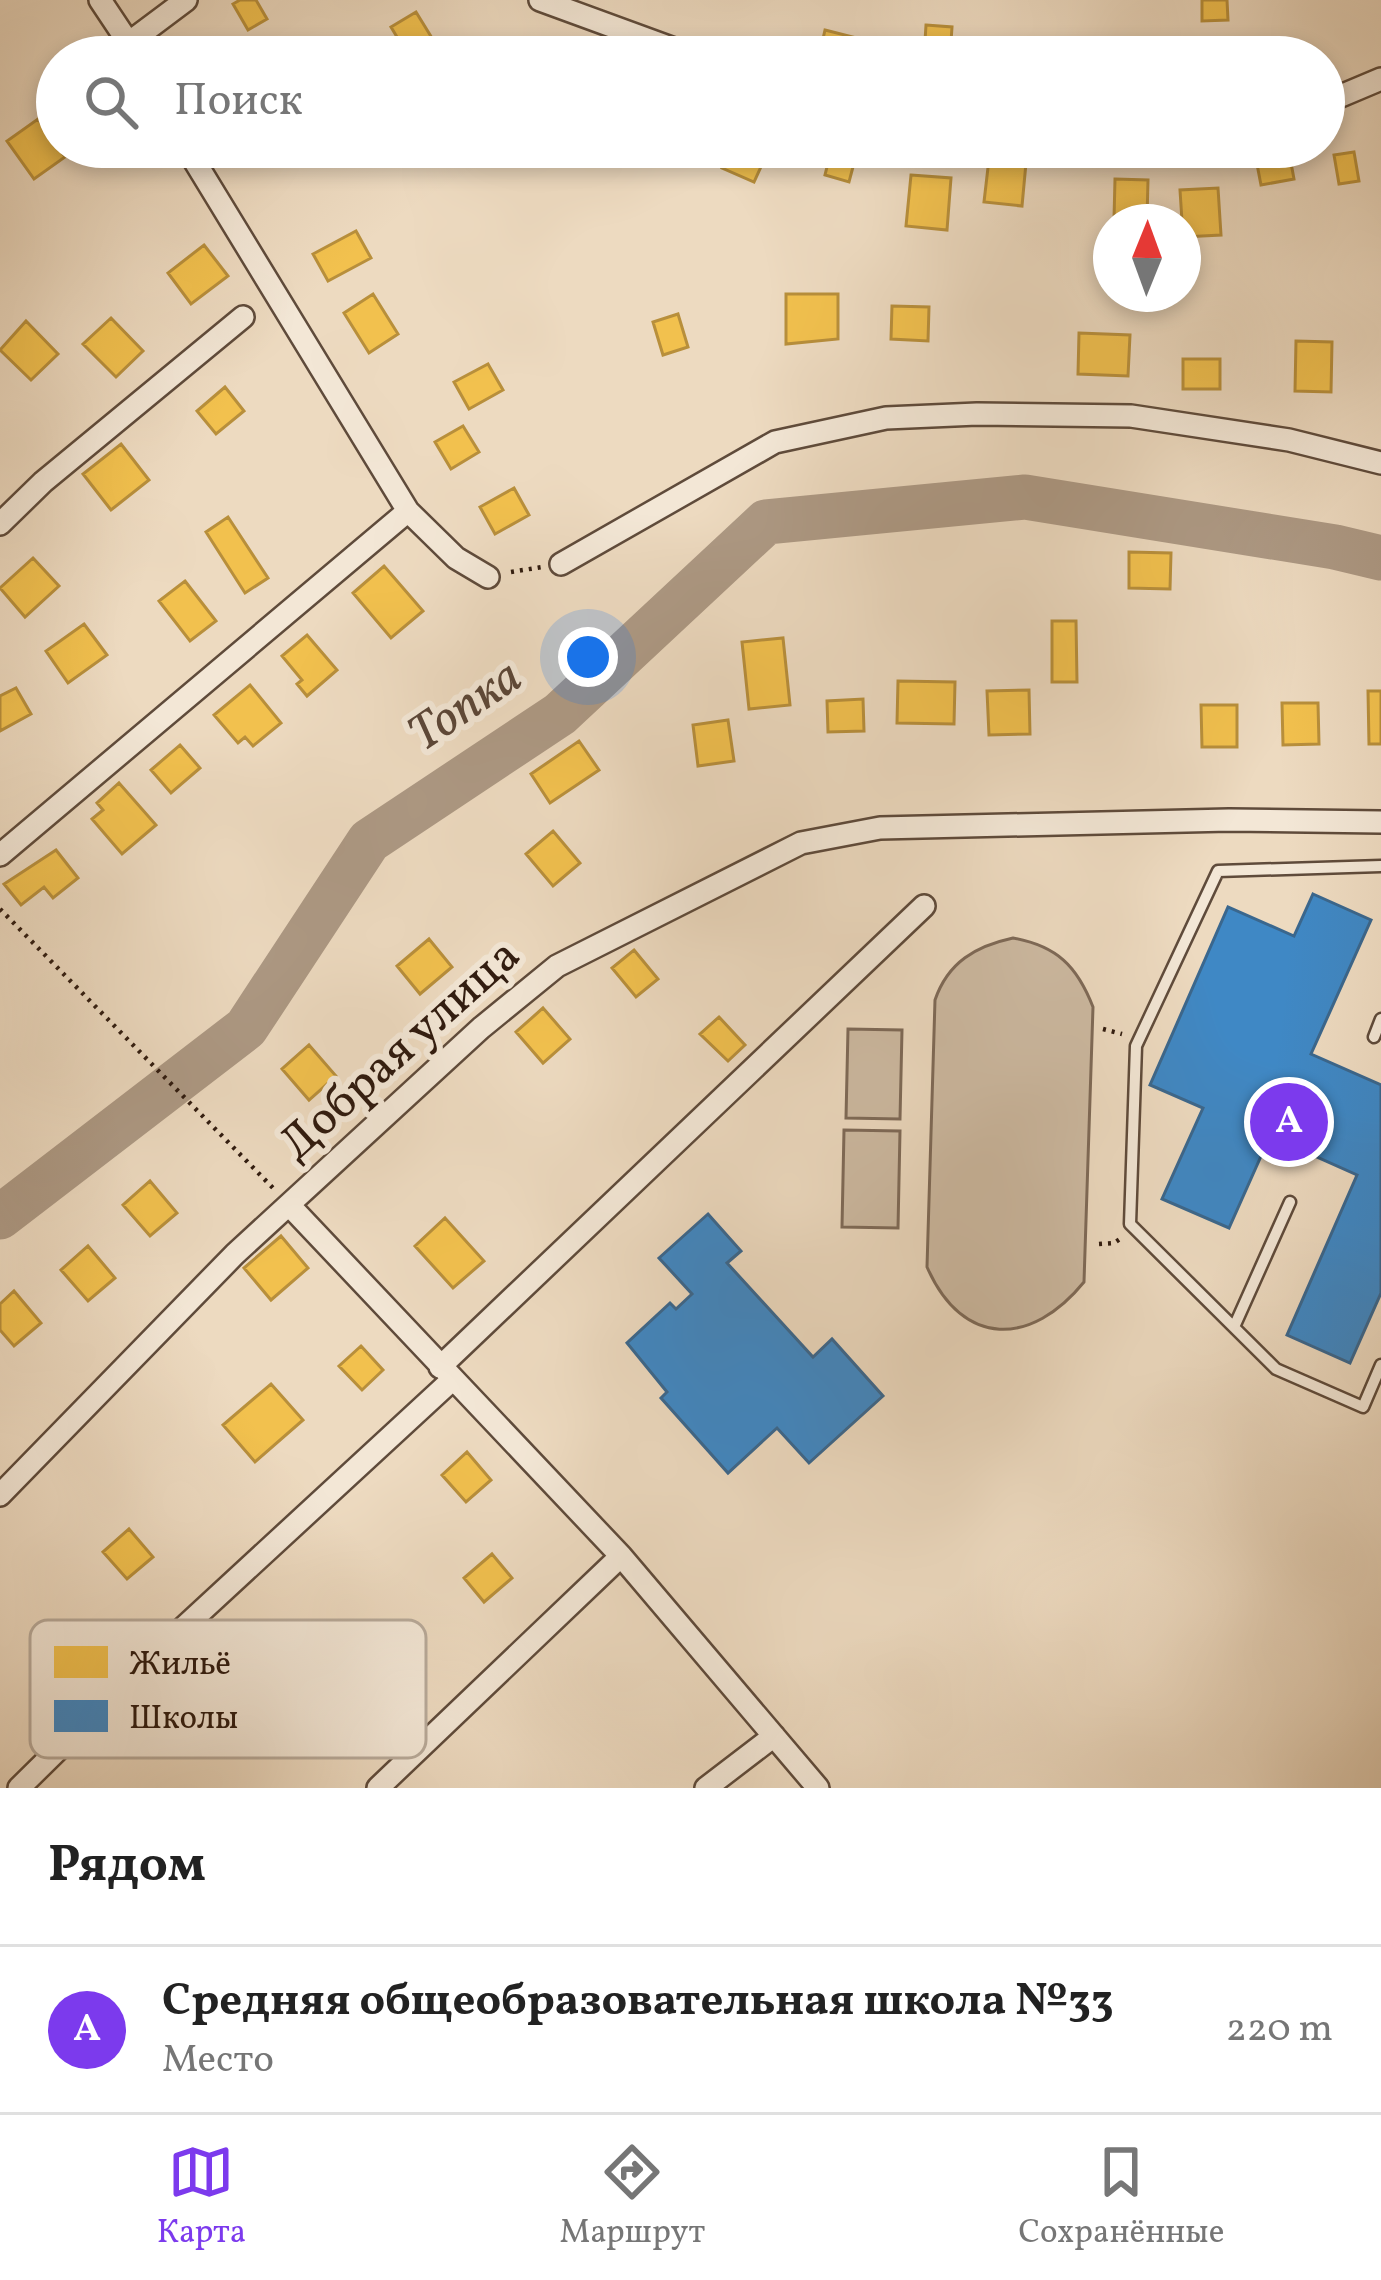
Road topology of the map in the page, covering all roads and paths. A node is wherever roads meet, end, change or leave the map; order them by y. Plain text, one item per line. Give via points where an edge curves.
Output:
1 (100, 0) edge
2 (186, 0) edge
3 (540, 0) edge
4 (124, 36) edge
5 (149, 36) edge
6 (639, 36) edge
7 (1381, 80) edge
8 (1345, 95) edge
9 (198, 168) edge
10 (243, 317) dead end
11 (1381, 463) edge
12 (408, 511) junction
13 (0, 524) edge
14 (561, 564) joint
15 (488, 577) joint
16 (1381, 822) edge
17 (0, 855) edge
18 (1381, 866) edge
19 (924, 906) dead end
20 (0, 909) edge
21 (1381, 1019) edge
22 (1374, 1037) dead end
23 (1290, 1202) dead end
24 (290, 1206) junction
25 (1234, 1327) junction
26 (1381, 1365) edge
27 (447, 1373) junction
28 (0, 1495) edge
29 (621, 1556) junction
30 (190, 1620) edge
31 (774, 1736) junction
32 (426, 1742) edge
33 (49, 1758) edge
34 (409, 1758) edge
35 (19, 1788) edge
36 (378, 1788) edge
37 (706, 1788) edge
38 (818, 1788) edge

1 - 4 street
2 - 5 street
3 - 6 street
7 - 8 street
9 - 12 street
10 - 13 street
11 - 14 street via 1131,416 886,418 775,442
12 - 15 street
12 - 17 street
14 - 15 path
16 - 24 street, Добрая улица via 880,828 801,843 556,966
18 - 25 lane via 1218,871 1136,1046 1130,1224
19 - 27 street
20 - 24 path
21 - 22 lane
23 - 25 lane
24 - 27 street
24 - 28 street, Добрая улица
25 - 26 lane via 1276,1369 1363,1407
27 - 29 street
27 - 30 street
29 - 31 street
29 - 32 street
31 - 37 street
31 - 38 street
33 - 35 street
34 - 36 street

